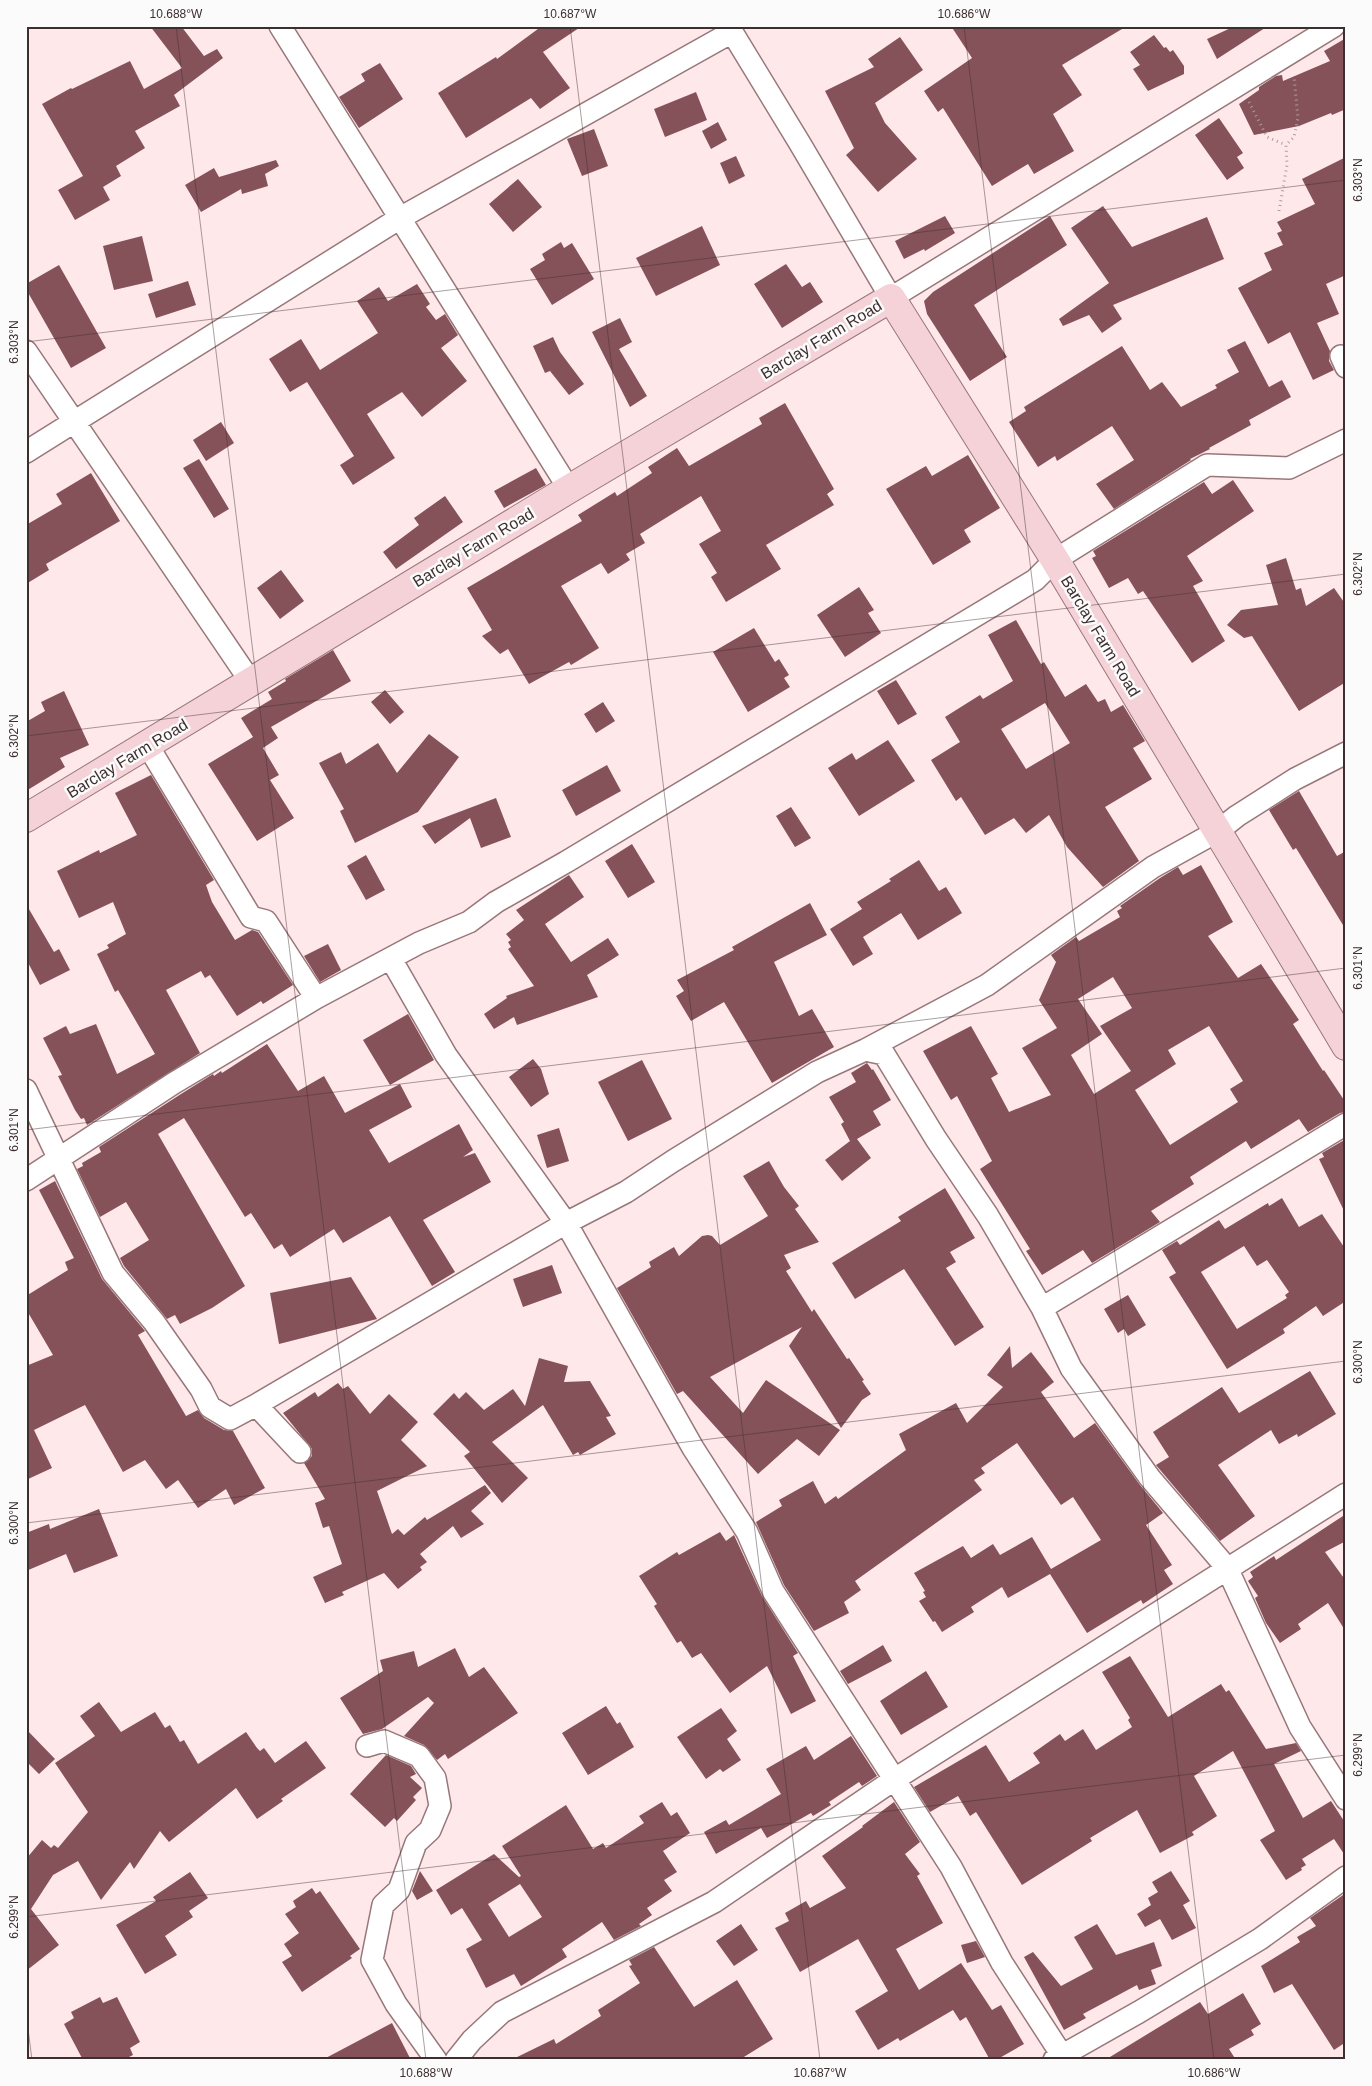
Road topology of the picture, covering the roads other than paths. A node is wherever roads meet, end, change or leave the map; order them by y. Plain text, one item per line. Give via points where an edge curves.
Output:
1 (280, 26) edge
2 (1334, 26) edge
3 (734, 28) edge
4 (400, 218) junction
5 (891, 298) junction
6 (26, 351) edge
7 (74, 422) junction
8 (1346, 440) edge
9 (26, 452) edge
10 (570, 489) junction
11 (1055, 560) junction
12 (251, 682) junction
13 (148, 746) junction
14 (1346, 753) edge
15 (26, 818) edge
16 (1218, 831) junction
17 (391, 959) junction
18 (316, 998) junction
19 (1346, 1046) edge
20 (865, 1050) junction
21 (26, 1090) edge
22 (1346, 1124) edge
23 (60, 1159) junction
24 (26, 1180) edge
25 (566, 1222) junction
26 (1042, 1308) junction
27 (256, 1405) junction
28 (300, 1452) dead end
29 (1346, 1494) edge
30 (1227, 1568) junction
31 (367, 1746) dead end
32 (895, 1779) junction
33 (1346, 1799) edge
34 (1346, 1877) edge
35 (1060, 2058) edge
36 (436, 2060) edge
37 (456, 2060) edge

1 - 4 street
2 - 5 street
3 - 4 street
3 - 5 street
4 - 7 street
4 - 10 street
5 - 10 street, Barclay Farm Road
5 - 11 street, Barclay Farm Road
6 - 7 street
7 - 9 street
7 - 12 street
8 - 11 street via 1289,468 1207,465
10 - 12 street, Barclay Farm Road
11 - 16 street, Barclay Farm Road
11 - 17 street via 1034,580 496,902 469,922
12 - 13 street, Barclay Farm Road
13 - 15 street, Barclay Farm Road
13 - 18 street via 250,917 266,921
14 - 16 street via 1295,779
16 - 19 street, Barclay Farm Road
16 - 20 street via 1153,867 986,985
17 - 18 street
17 - 25 street via 446,1055
18 - 23 street via 174,1082
20 - 25 street via 817,1072 626,1192
20 - 26 street via 884,1054 988,1216
21 - 23 street
22 - 26 street
23 - 24 street
23 - 27 street via 113,1273 154,1322 210,1407 230,1418
25 - 27 street
25 - 32 street via 693,1448 747,1532 773,1591
26 - 30 street via 1076,1376 1150,1478
27 - 28 street
29 - 30 street
30 - 32 street
30 - 33 street via 1300,1726
31 - 36 street via 384,1741 418,1756 435,1778 440,1806 430,1830 416,1842 399,1890 383,1905 372,1960 396,2004
32 - 35 street via 951,1867 1002,1963
32 - 37 street via 714,1902 502,2012
34 - 35 street via 1260,1939

